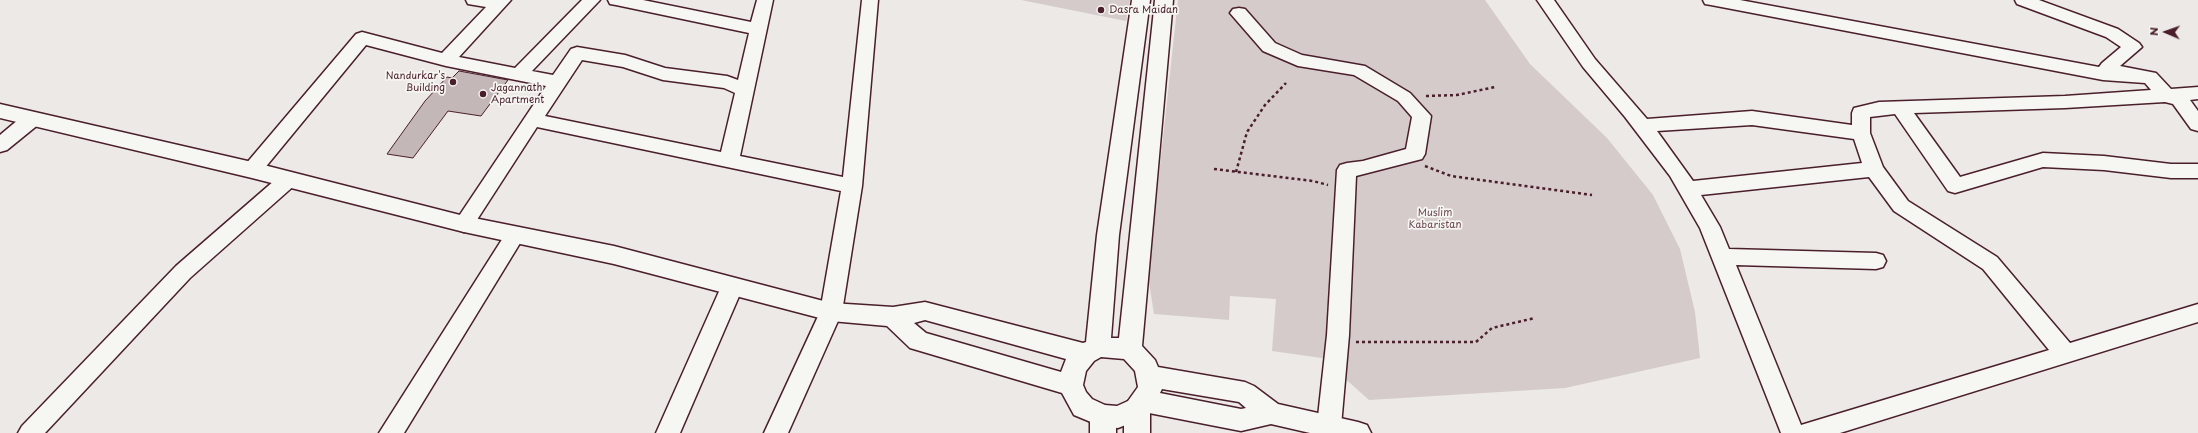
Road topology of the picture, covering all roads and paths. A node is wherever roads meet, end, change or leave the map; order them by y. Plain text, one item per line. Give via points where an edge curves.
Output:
1 (474, 0) edge
2 (592, 0) edge
3 (616, 0) edge
4 (764, 0) edge
5 (870, 0) edge
6 (1141, 0) edge
7 (1164, 0) edge
8 (1545, 0) edge
9 (1711, 0) edge
10 (2023, 0) edge
11 (501, 2) edge
12 (1239, 13) dead end
13 (758, 29) junction
14 (446, 60) junction
15 (1131, 67) junction
16 (1156, 68) junction
17 (520, 74) junction
18 (2119, 74) junction
19 (557, 82) junction
20 (1286, 83) dead end
21 (1495, 87) dead end
22 (745, 90) junction
23 (2198, 93) edge
24 (1404, 97) junction
25 (2182, 99) edge
26 (1900, 108) junction
27 (0, 111) edge
28 (32, 119) junction
29 (532, 120) junction
30 (2198, 124) edge
31 (1642, 126) junction
32 (1861, 133) junction
33 (0, 145) edge
34 (1402, 158) junction
35 (729, 161) junction
36 (1214, 169) dead end
37 (1874, 169) junction
38 (252, 170) junction
39 (2198, 171) edge
40 (1236, 172) junction
41 (288, 179) junction
42 (852, 186) junction
43 (1346, 189) junction
44 (1687, 189) junction
45 (1592, 195) dead end
46 (464, 224) junction
47 (515, 235) junction
48 (1722, 257) junction
49 (1876, 261) dead end
50 (732, 287) junction
51 (831, 312) junction
52 (2198, 313) edge
53 (893, 318) junction
54 (1535, 318) dead end
55 (1337, 341) junction
56 (1130, 349) junction
57 (1092, 350) junction
58 (2065, 353) junction
59 (1149, 376) junction
60 (1071, 385) junction
61 (1140, 405) junction
62 (1271, 413) junction
63 (1103, 425) edge
64 (1329, 426) junction
65 (30, 433) edge
66 (391, 433) edge
67 (668, 433) edge
68 (776, 433) edge
69 (1137, 433) edge
70 (1358, 433) edge
71 (1793, 433) edge
72 (1808, 433) edge

1 - 11 street
2 - 17 street
3 - 13 street
4 - 13 street
5 - 42 street
6 - 15 main road
7 - 16 main road
8 - 31 street via 1589,63
9 - 18 street via 2103,74
10 - 18 street via 2112,33 2134,48 2108,67
11 - 14 street
12 - 24 street via 1269,47 1298,60 1359,70
13 - 22 street
14 - 17 street
14 - 38 street via 362,38
15 - 16 main road
15 - 57 main road
16 - 56 main road
17 - 19 street
18 - 25 street via 2150,77
19 - 22 street via 577,53 625,61 662,74 727,82
19 - 29 street
20 - 40 path via 1265,105 1247,132
21 - 24 path via 1457,95
22 - 35 street
23 - 25 street
24 - 34 street via 1422,116 1414,154
25 - 26 street
25 - 30 street
26 - 32 street via 1879,108 1861,113
26 - 39 street via 1955,186 2043,160
27 - 28 main road
28 - 33 street
28 - 38 main road
29 - 35 street
29 - 46 street
31 - 32 street via 1752,118
31 - 44 street via 1677,171
32 - 37 street
34 - 43 street via 1348,170
34 - 45 path via 1451,176
35 - 42 street
36 - 40 path
37 - 44 street
37 - 58 street via 1901,206 1990,263
38 - 41 main road
40 - 43 path via 1313,181
41 - 46 main road
41 - 65 street via 183,272
42 - 51 street
43 - 55 street
44 - 48 street via 1710,227
46 - 47 main road
47 - 50 main road via 614,255
47 - 66 street
48 - 49 street
48 - 71 street
50 - 51 main road
50 - 67 street
51 - 53 main road
51 - 68 street
52 - 58 street
53 - 57 main road via 925,311
53 - 60 main road via 918,341
54 - 55 path via 1492,328 1476,342 1389,344
55 - 64 street
56 - 57 main road
56 - 59 main road via 1146,367
57 - 60 main road via 1074,367
58 - 72 street
59 - 61 main road via 1150,387
59 - 62 main road via 1245,393
60 - 63 main road via 1083,407
61 - 62 main road via 1241,420
61 - 63 main road
61 - 69 main road
62 - 64 main road
64 - 70 main road

